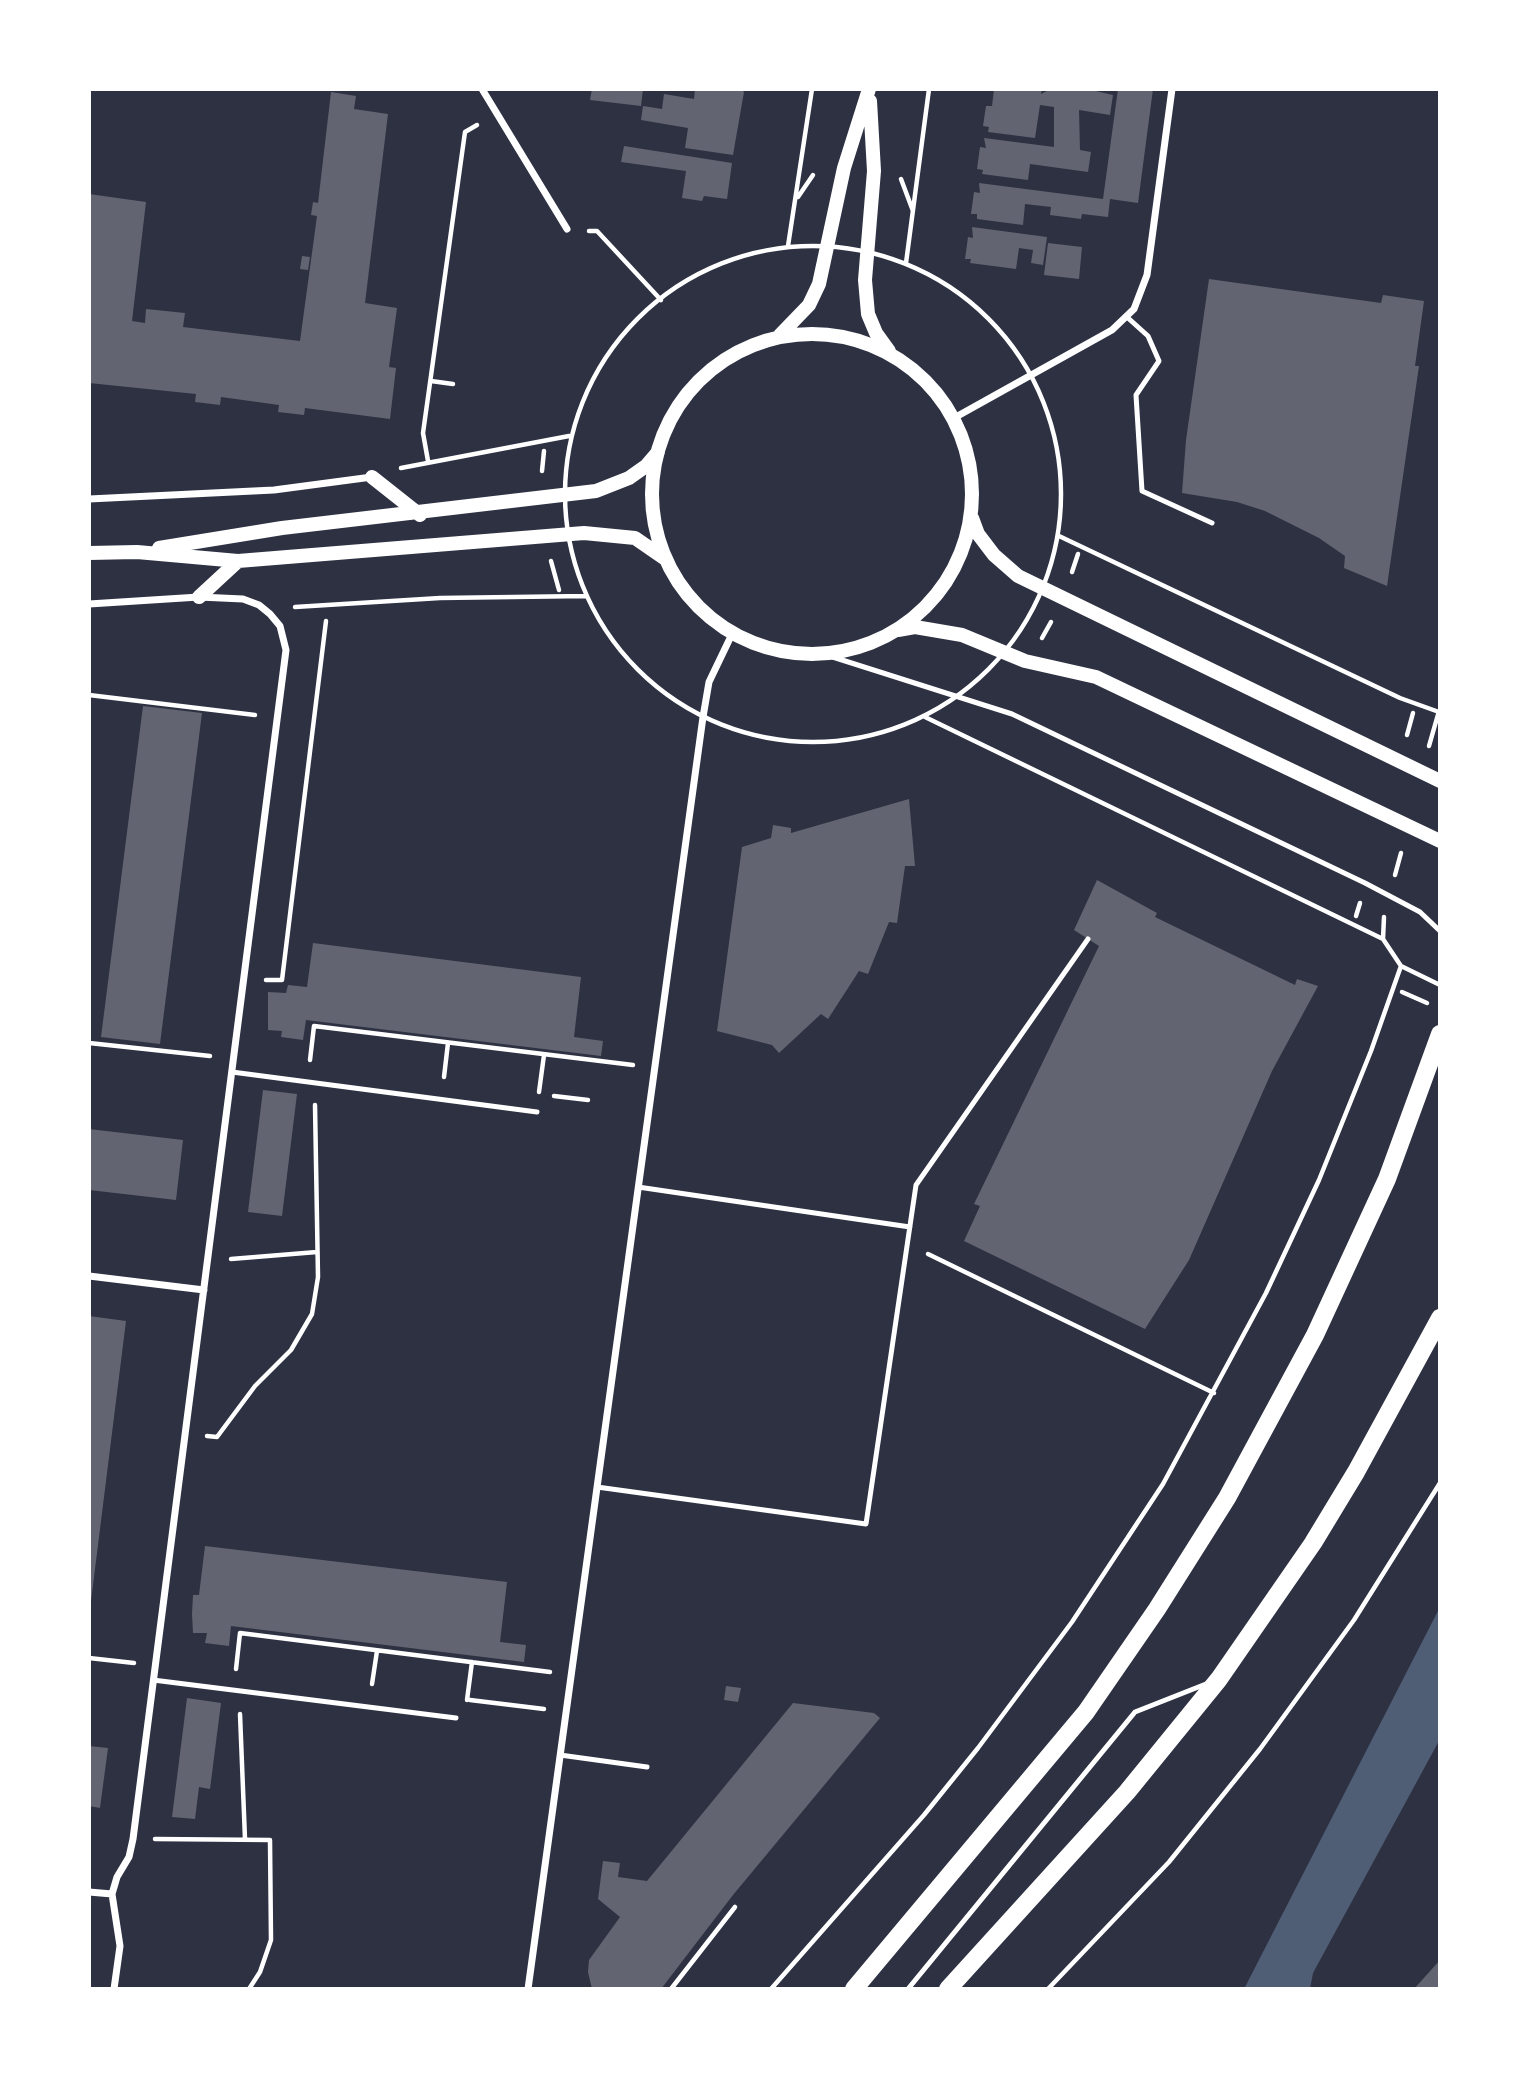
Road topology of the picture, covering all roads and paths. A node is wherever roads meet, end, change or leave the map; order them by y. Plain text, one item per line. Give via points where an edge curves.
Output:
1 (481, 89) edge
2 (812, 89) edge
3 (929, 89) edge
4 (1172, 89) edge
5 (869, 91) edge
6 (496, 113) junction
7 (567, 229) joint
8 (788, 246) junction
9 (828, 248) junction
10 (867, 253) junction
11 (906, 264) junction
12 (661, 300) junction
13 (1128, 317) junction
14 (777, 339) junction
15 (892, 355) junction
16 (1031, 374) junction
17 (431, 381) junction
18 (453, 384) dead end
19 (954, 418) junction
20 (569, 436) junction
21 (659, 451) junction
22 (372, 477) joint
23 (565, 496) junction
24 (89, 499) edge
25 (970, 514) junction
26 (420, 515) junction
27 (1212, 523) dead end
28 (568, 534) junction
29 (1059, 536) junction
30 (137, 552) junction
31 (89, 553) edge
32 (550, 557) dead end
33 (238, 561) junction
34 (668, 561) junction
35 (1042, 589) junction
36 (559, 590) dead end
37 (586, 596) junction
38 (199, 597) junction
39 (89, 604) edge
40 (1057, 611) dead end
41 (270, 614) junction
42 (326, 621) dead end
43 (894, 630) junction
44 (733, 632) junction
45 (1038, 645) dead end
46 (1003, 652) junction
47 (820, 653) junction
48 (89, 695) edge
49 (960, 696) junction
50 (1439, 711) edge
51 (1413, 713) dead end
52 (925, 717) junction
53 (277, 718) junction
54 (703, 718) junction
55 (1404, 745) dead end
56 (1440, 781) edge
57 (1440, 841) edge
58 (1440, 932) edge
59 (1088, 939) dead end
60 (1401, 966) junction
61 (243, 982) junction
62 (1440, 985) edge
63 (1402, 992) dead end
64 (1427, 1003) dead end
65 (1440, 1034) edge
66 (89, 1043) edge
67 (449, 1043) junction
68 (544, 1055) junction
69 (233, 1059) junction
70 (655, 1068) junction
71 (232, 1072) junction
72 (308, 1082) junction
73 (317, 1083) junction
74 (442, 1100) junction
75 (537, 1112) joint
76 (638, 1187) junction
77 (910, 1227) junction
78 (908, 1244) junction
79 (317, 1252) junction
80 (208, 1258) junction
81 (89, 1276) edge
82 (204, 1290) junction
83 (1440, 1318) edge
84 (1214, 1393) junction
85 (185, 1433) junction
86 (1440, 1483) edge
87 (597, 1487) junction
88 (377, 1651) junction
89 (89, 1658) edge
90 (472, 1662) junction
91 (155, 1666) junction
92 (571, 1675) junction
93 (153, 1679) junction
94 (1219, 1679) junction
95 (233, 1690) junction
96 (241, 1691) junction
97 (369, 1707) junction
98 (456, 1718) joint
99 (560, 1755) junction
100 (647, 1767) dead end
101 (133, 1839) junction
102 (245, 1839) junction
103 (89, 1892) edge
104 (112, 1894) junction
105 (735, 1907) dead end
106 (114, 1989) edge
107 (248, 1989) edge
108 (528, 1989) edge
109 (671, 1989) edge
110 (771, 1989) edge
111 (854, 1989) edge
112 (908, 1989) edge
113 (948, 1989) edge
114 (1048, 1989) edge

1 - 6 street
2 - 8 path
3 - 11 path
4 - 13 street via 1147,275 1140,300
5 - 9 main road via 844,168
5 - 10 main road via 874,171
6 - 7 street
6 - 17 path via 466,132
7 - 12 path via 597,231
8 - 9 path
8 - 12 path via 729,261 690,279
9 - 10 path
9 - 14 main road via 809,305
10 - 11 path
10 - 15 main road via 868,314
11 - 16 path via 973,302 1008,339
12 - 20 path via 637,322 604,365
13 - 16 street
13 - 27 lane via 1148,336 1159,360 1136,395 1142,491
14 - 15 main road via 828,334 866,342
14 - 21 main road via 752,345 718,364 690,390 669,423
15 - 19 main road via 930,384
16 - 19 street
16 - 29 path via 1058,454
17 - 18 path
17 - 20 path via 423,433 428,461
19 - 25 main road via 967,451 973,489
20 - 23 path
21 - 23 main road via 629,478 596,491
21 - 34 main road via 652,498 657,536
22 - 24 street via 274,490
22 - 26 main road
23 - 26 main road
23 - 28 path
25 - 35 main road via 994,555
25 - 43 main road via 956,565 935,597
26 - 30 main road via 282,528
28 - 33 main road
28 - 34 main road via 635,538
28 - 37 path
29 - 35 path
29 - 50 path via 1400,698
30 - 31 main road
30 - 33 main road
32 - 36 path
33 - 38 main road
34 - 44 main road via 695,603
35 - 46 path
35 - 56 main road
37 - 41 path via 370,601 293,607
37 - 54 path via 629,660 659,690
38 - 39 street
38 - 41 street via 243,599
40 - 45 path
41 - 53 street via 286,650
42 - 61 path via 282,979
43 - 46 main road via 938,629
43 - 47 main road via 873,642
44 - 47 main road via 759,645
44 - 54 street via 709,682
46 - 49 path
46 - 57 main road via 1096,677
47 - 49 lane
48 - 53 path
49 - 52 path
49 - 58 lane via 1012,713 1365,883 1420,912
51 - 55 path
52 - 54 path via 881,733 824,743 775,740
52 - 60 path via 1383,939
53 - 61 street
54 - 70 street
59 - 77 lane via 916,1185
60 - 62 path
60 - 84 path via 1319,1180
61 - 69 street
63 - 64 path
65 - 111 main road via 1387,1179 1315,1335 1227,1498 1086,1712
66 - 69 path
67 - 68 path
67 - 72 path via 314,1027
67 - 74 path
68 - 70 path
68 - 75 path
69 - 71 street
70 - 76 street
71 - 72 lane
71 - 80 street
72 - 73 lane
73 - 74 lane
73 - 79 path
74 - 75 lane
76 - 77 lane
76 - 87 street
77 - 78 lane
78 - 84 path
78 - 87 lane via 866,1524
79 - 80 path
79 - 85 path via 312,1314 291,1350 255,1386 217,1437
80 - 82 street
81 - 82 street
82 - 85 street
83 - 94 main road via 1314,1542
84 - 110 path via 1163,1484 1072,1622 923,1815
85 - 91 street
86 - 114 path via 1354,1620 1253,1758 1169,1862
87 - 92 street
88 - 90 path
88 - 95 path via 240,1633
88 - 97 path
89 - 91 path
90 - 92 path
90 - 98 path via 467,1700
91 - 93 street
92 - 99 street
93 - 95 lane
93 - 101 street
94 - 112 lane via 1135,1712
94 - 113 main road via 1127,1792
95 - 96 lane
96 - 97 lane
96 - 102 path
97 - 98 lane
99 - 100 lane
99 - 108 street
101 - 102 path
101 - 104 street
102 - 107 path via 270,1840 273,1919 266,1958
103 - 104 street
104 - 106 street via 120,1946
105 - 109 path

